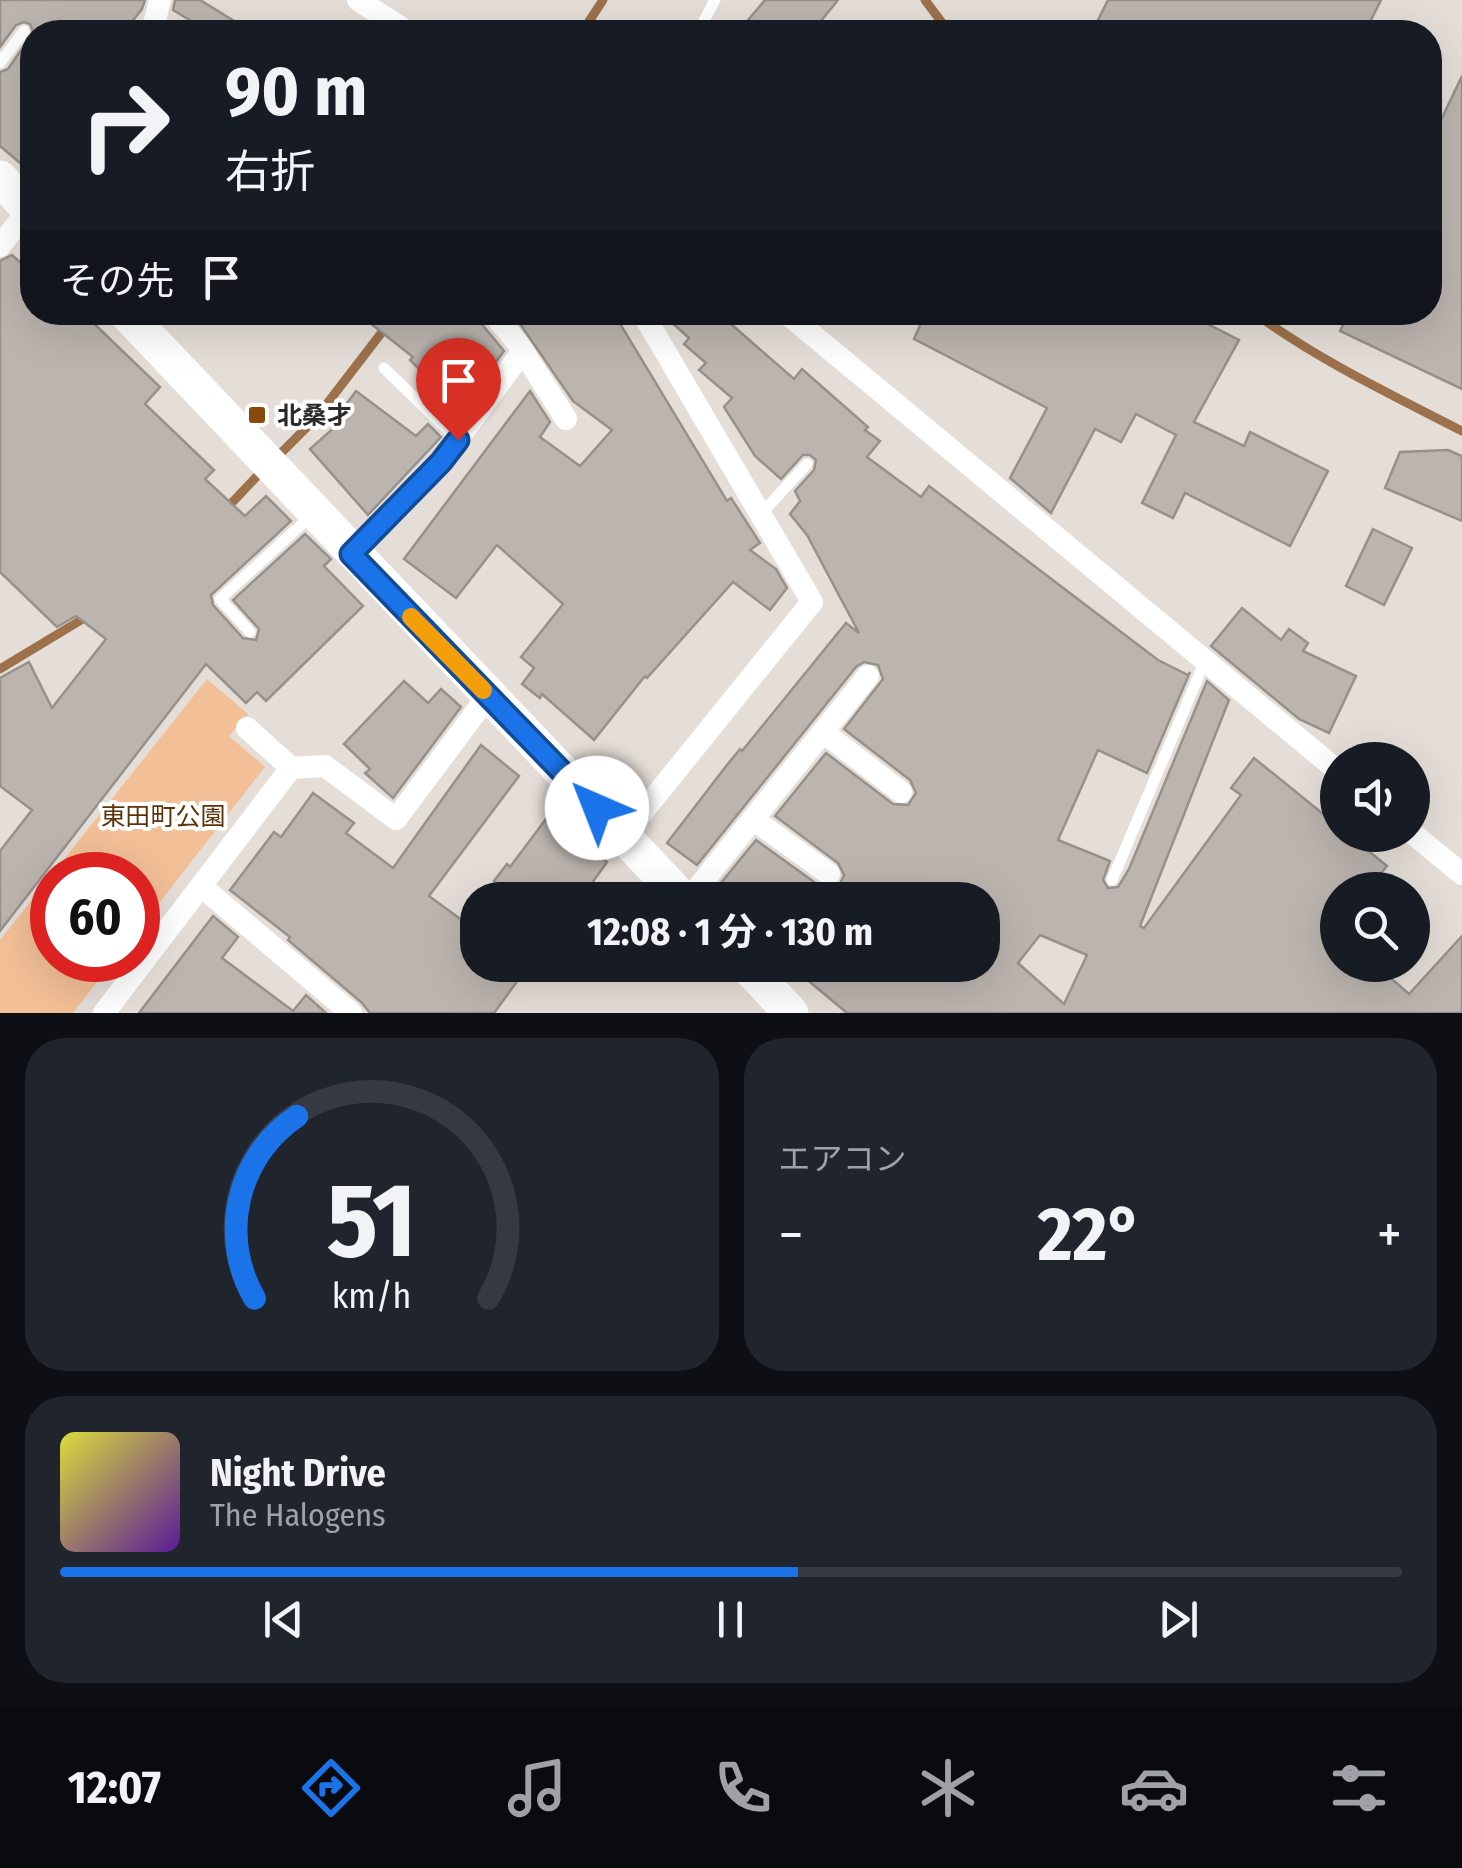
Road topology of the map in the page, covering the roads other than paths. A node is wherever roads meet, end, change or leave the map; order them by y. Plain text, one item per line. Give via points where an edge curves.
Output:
1 (358, 0) edge
2 (389, 20) edge
3 (20, 36) edge
4 (0, 63) edge
5 (0, 178) edge
6 (20, 198) edge
7 (20, 222) edge
8 (0, 246) edge
9 (137, 325) edge
10 (502, 325) edge
11 (650, 325) edge
12 (801, 325) edge
13 (522, 350) junction
14 (384, 368) dead end
15 (566, 420) dead end
16 (458, 440) junction
17 (807, 464) dead end
18 (314, 514) junction
19 (761, 514) junction
20 (351, 554) junction
21 (250, 632) dead end
22 (1206, 661) junction
23 (868, 676) dead end
24 (488, 696) junction
25 (247, 728) dead end
26 (823, 732) junction
27 (1320, 756) edge
28 (292, 768) junction
29 (901, 792) dead end
30 (753, 819) junction
31 (624, 836) junction
32 (1430, 848) edge
33 (829, 874) dead end
34 (1462, 874) edge
35 (1112, 880) dead end
36 (669, 882) edge
37 (701, 882) edge
38 (201, 886) junction
39 (762, 982) edge
40 (104, 1013) edge
41 (351, 1013) edge
42 (792, 1013) edge

1 - 2 street
3 - 4 lane
5 - 6 main road
7 - 8 street
9 - 18 main road
10 - 13 street
11 - 19 street
12 - 22 street
13 - 15 street
13 - 16 street
14 - 16 lane
16 - 20 street
17 - 19 lane
18 - 20 main road
18 - 21 lane via 220,599
19 - 31 street via 812,602
20 - 24 main road
22 - 27 street
22 - 35 lane
23 - 26 street
24 - 28 street via 396,819 325,766
24 - 31 main road
25 - 28 street
26 - 29 street
26 - 30 street
28 - 38 street
30 - 33 street
30 - 37 street
31 - 36 main road
32 - 34 street
38 - 40 street
38 - 41 street
39 - 42 main road

